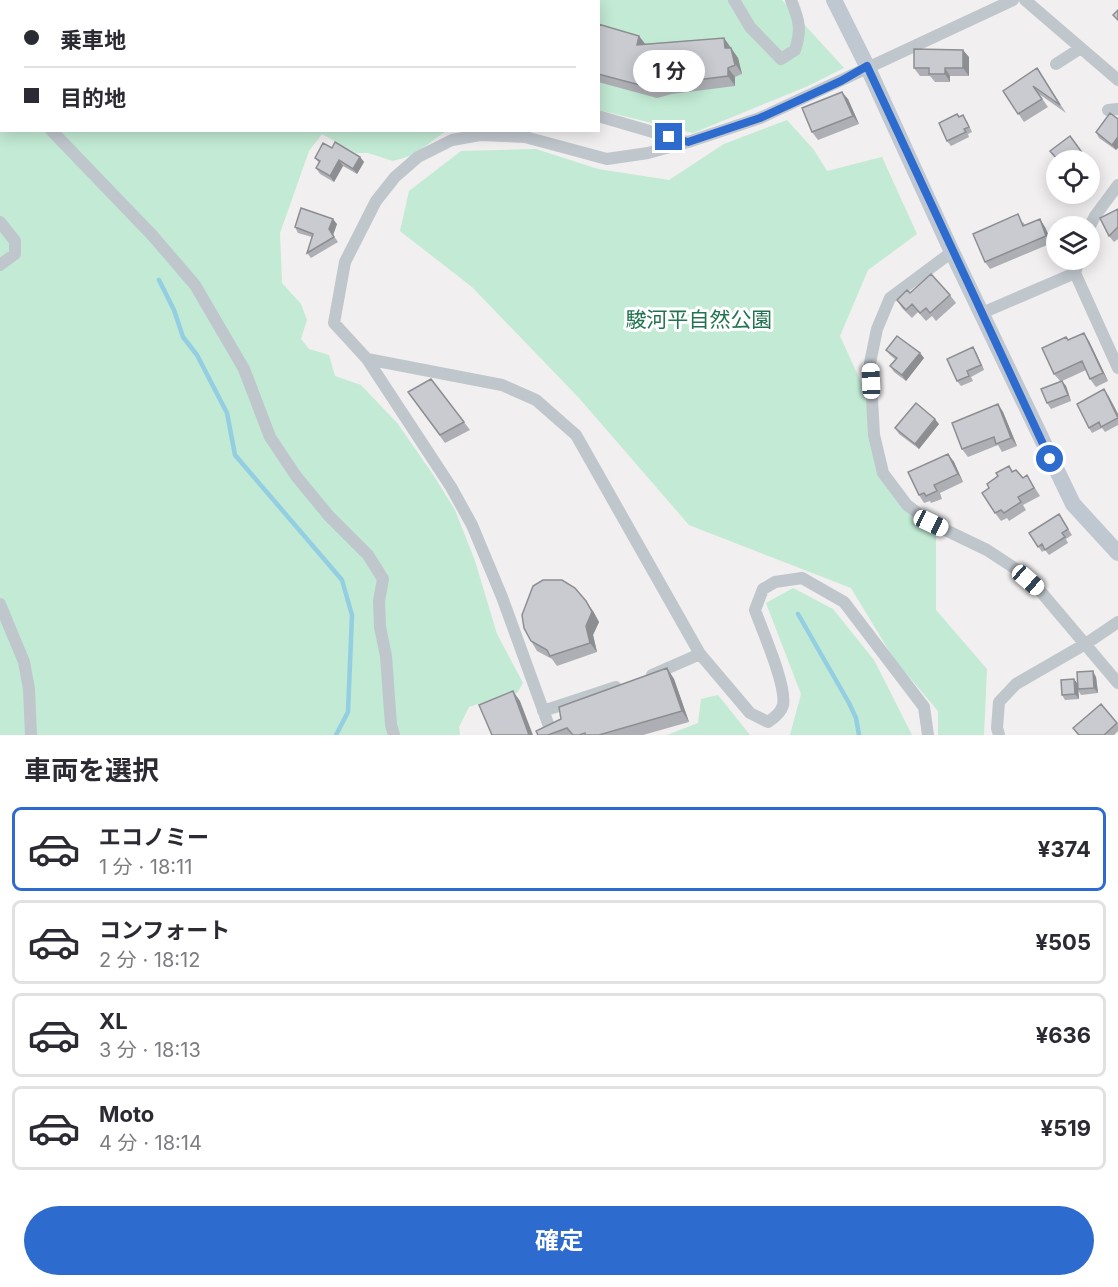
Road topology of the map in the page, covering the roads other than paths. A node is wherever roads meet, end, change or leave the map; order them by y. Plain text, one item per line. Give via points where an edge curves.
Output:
1 (734, 0) edge
2 (790, 0) edge
3 (834, 0) edge
4 (1013, 0) edge
5 (1025, 0) edge
6 (1081, 48) junction
7 (1056, 64) dead end
8 (867, 66) junction
9 (1118, 80) edge
10 (600, 117) edge
11 (53, 132) edge
12 (688, 142) junction
13 (1118, 185) edge
14 (1095, 216) edge
15 (0, 222) edge
16 (952, 252) junction
17 (0, 265) edge
18 (1076, 270) edge
19 (1075, 273) junction
20 (982, 313) junction
21 (368, 359) junction
22 (1118, 368) edge
23 (1118, 553) edge
24 (0, 604) edge
25 (1118, 622) edge
26 (1087, 644) junction
27 (700, 654) junction
28 (1118, 682) edge
29 (543, 711) junction
30 (768, 722) junction
31 (550, 729) edge
32 (31, 735) edge
33 (394, 735) edge
34 (771, 735) edge
35 (928, 735) edge
36 (999, 735) edge

1 - 2 street via 750,27 781,59 795,50 800,32
3 - 8 street
4 - 8 street
5 - 6 street
6 - 7 street
6 - 9 street
8 - 12 street via 760,118
8 - 16 street
10 - 12 street
11 - 33 street via 195,285 244,369 270,437 296,476 368,555 383,579 380,627
12 - 21 street via 607,159 525,137 480,135 452,140 418,157 394,177 376,201 345,262 334,323
13 - 14 street
15 - 17 street via 15,242 15,254
16 - 20 street
16 - 26 street via 890,298 878,329 870,363 874,435 883,473 907,505 931,523 1016,569
18 - 19 street
19 - 20 street
19 - 22 street
20 - 23 street via 1074,504
21 - 27 street via 502,385 536,400 576,435
21 - 29 street via 472,525
24 - 32 street via 24,662
25 - 26 street
26 - 28 street
26 - 36 street via 1016,684 999,702
27 - 29 street via 636,681
27 - 30 street via 750,713
29 - 31 street
30 - 34 street
30 - 35 street via 783,704 779,672 755,610 763,589 776,582 802,578 844,602 924,707

